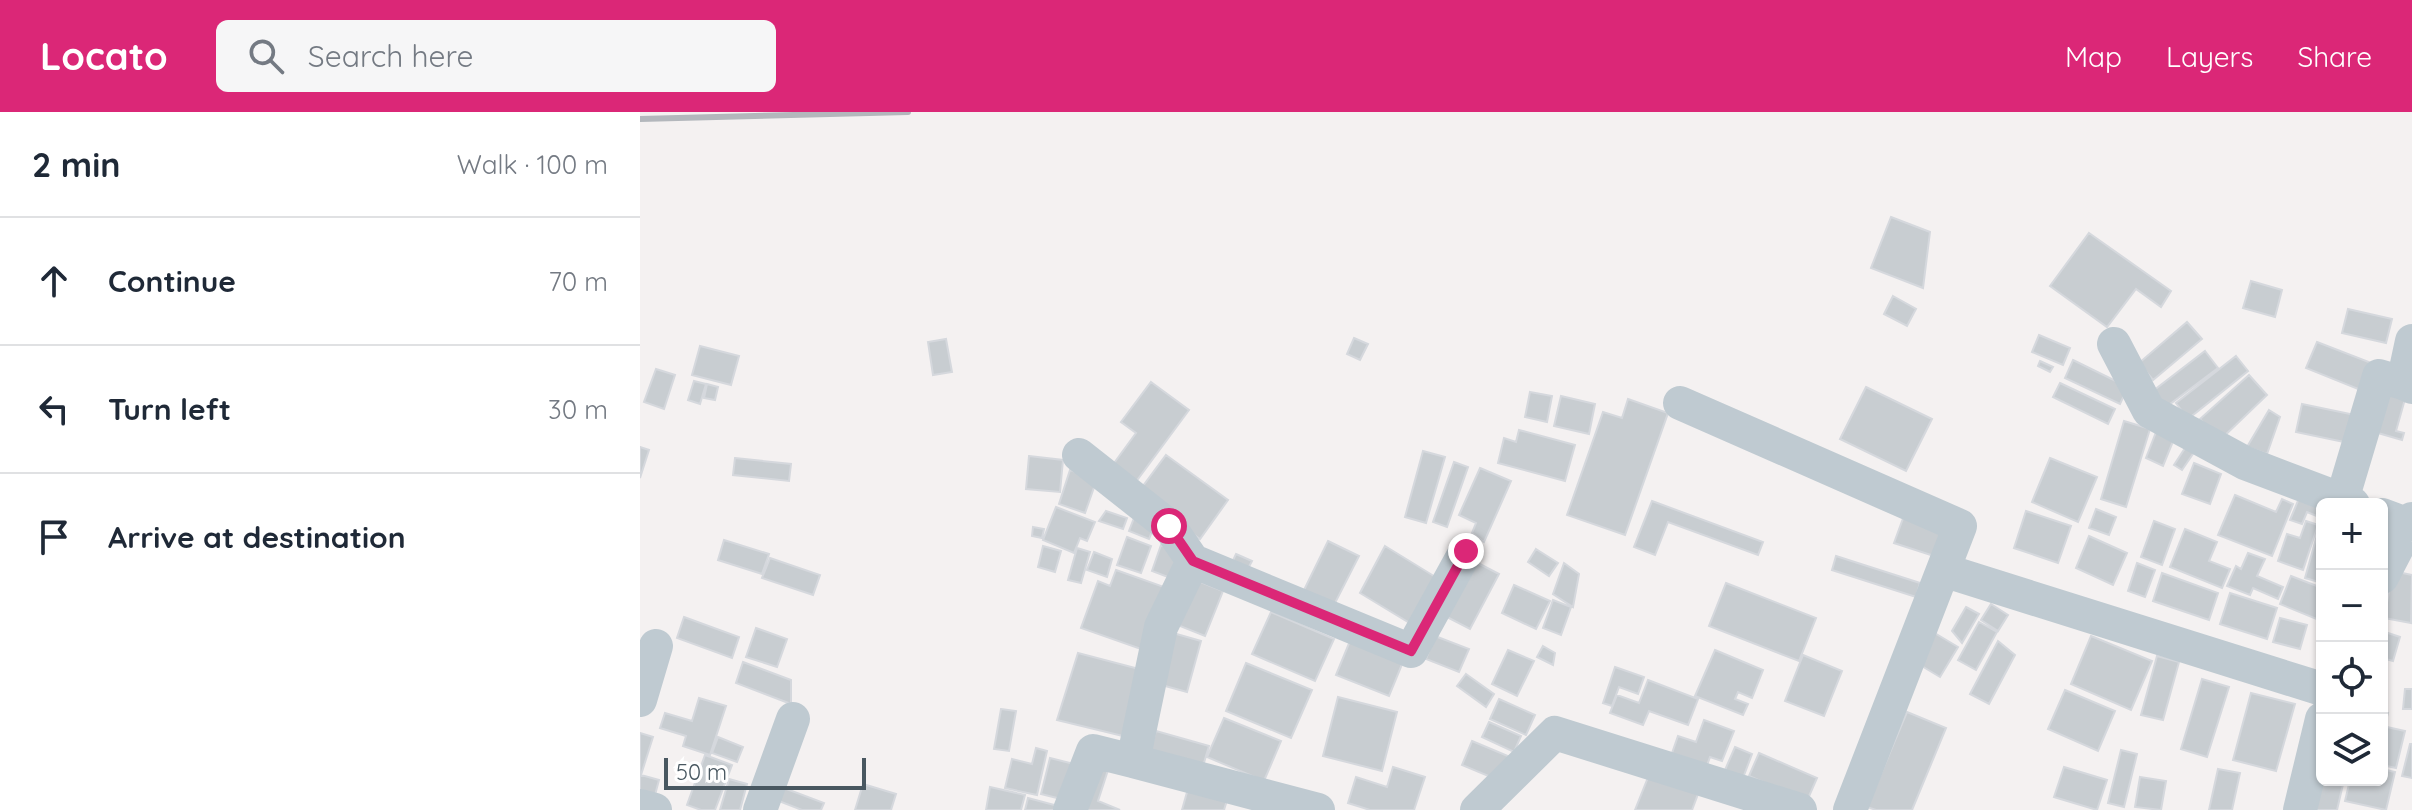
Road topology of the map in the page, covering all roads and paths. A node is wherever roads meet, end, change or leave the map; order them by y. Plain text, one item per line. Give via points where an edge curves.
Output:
1 (2412, 341) edge
2 (2114, 344) dead end
3 (2408, 385) edge
4 (1680, 403) dead end
5 (1079, 455) dead end
6 (2337, 498) edge
7 (2349, 498) edge
8 (2401, 520) edge
9 (1466, 551) dead end
10 (1193, 561) junction
11 (1943, 570) junction
12 (2384, 570) edge
13 (656, 646) dead end
14 (2316, 687) edge
15 (640, 700) edge
16 (793, 719) dead end
17 (2316, 744) edge
18 (1133, 761) junction
19 (640, 806) edge
20 (655, 810) edge
21 (760, 810) edge
22 (1070, 810) edge
23 (1318, 810) edge
24 (1477, 810) edge
25 (1800, 810) edge
26 (1850, 810) edge
27 (2300, 810) edge

1 - 3 street
2 - 6 street via 2149,411 2245,463
3 - 7 street via 2379,376
4 - 11 street via 1960,526
5 - 10 street via 1169,526
8 - 12 street
9 - 10 street via 1411,651
10 - 18 street via 1161,627
11 - 14 street
11 - 26 street
13 - 15 street
16 - 21 street
17 - 27 street
18 - 22 street via 1093,751
18 - 23 street
19 - 20 street
24 - 25 street via 1555,733

